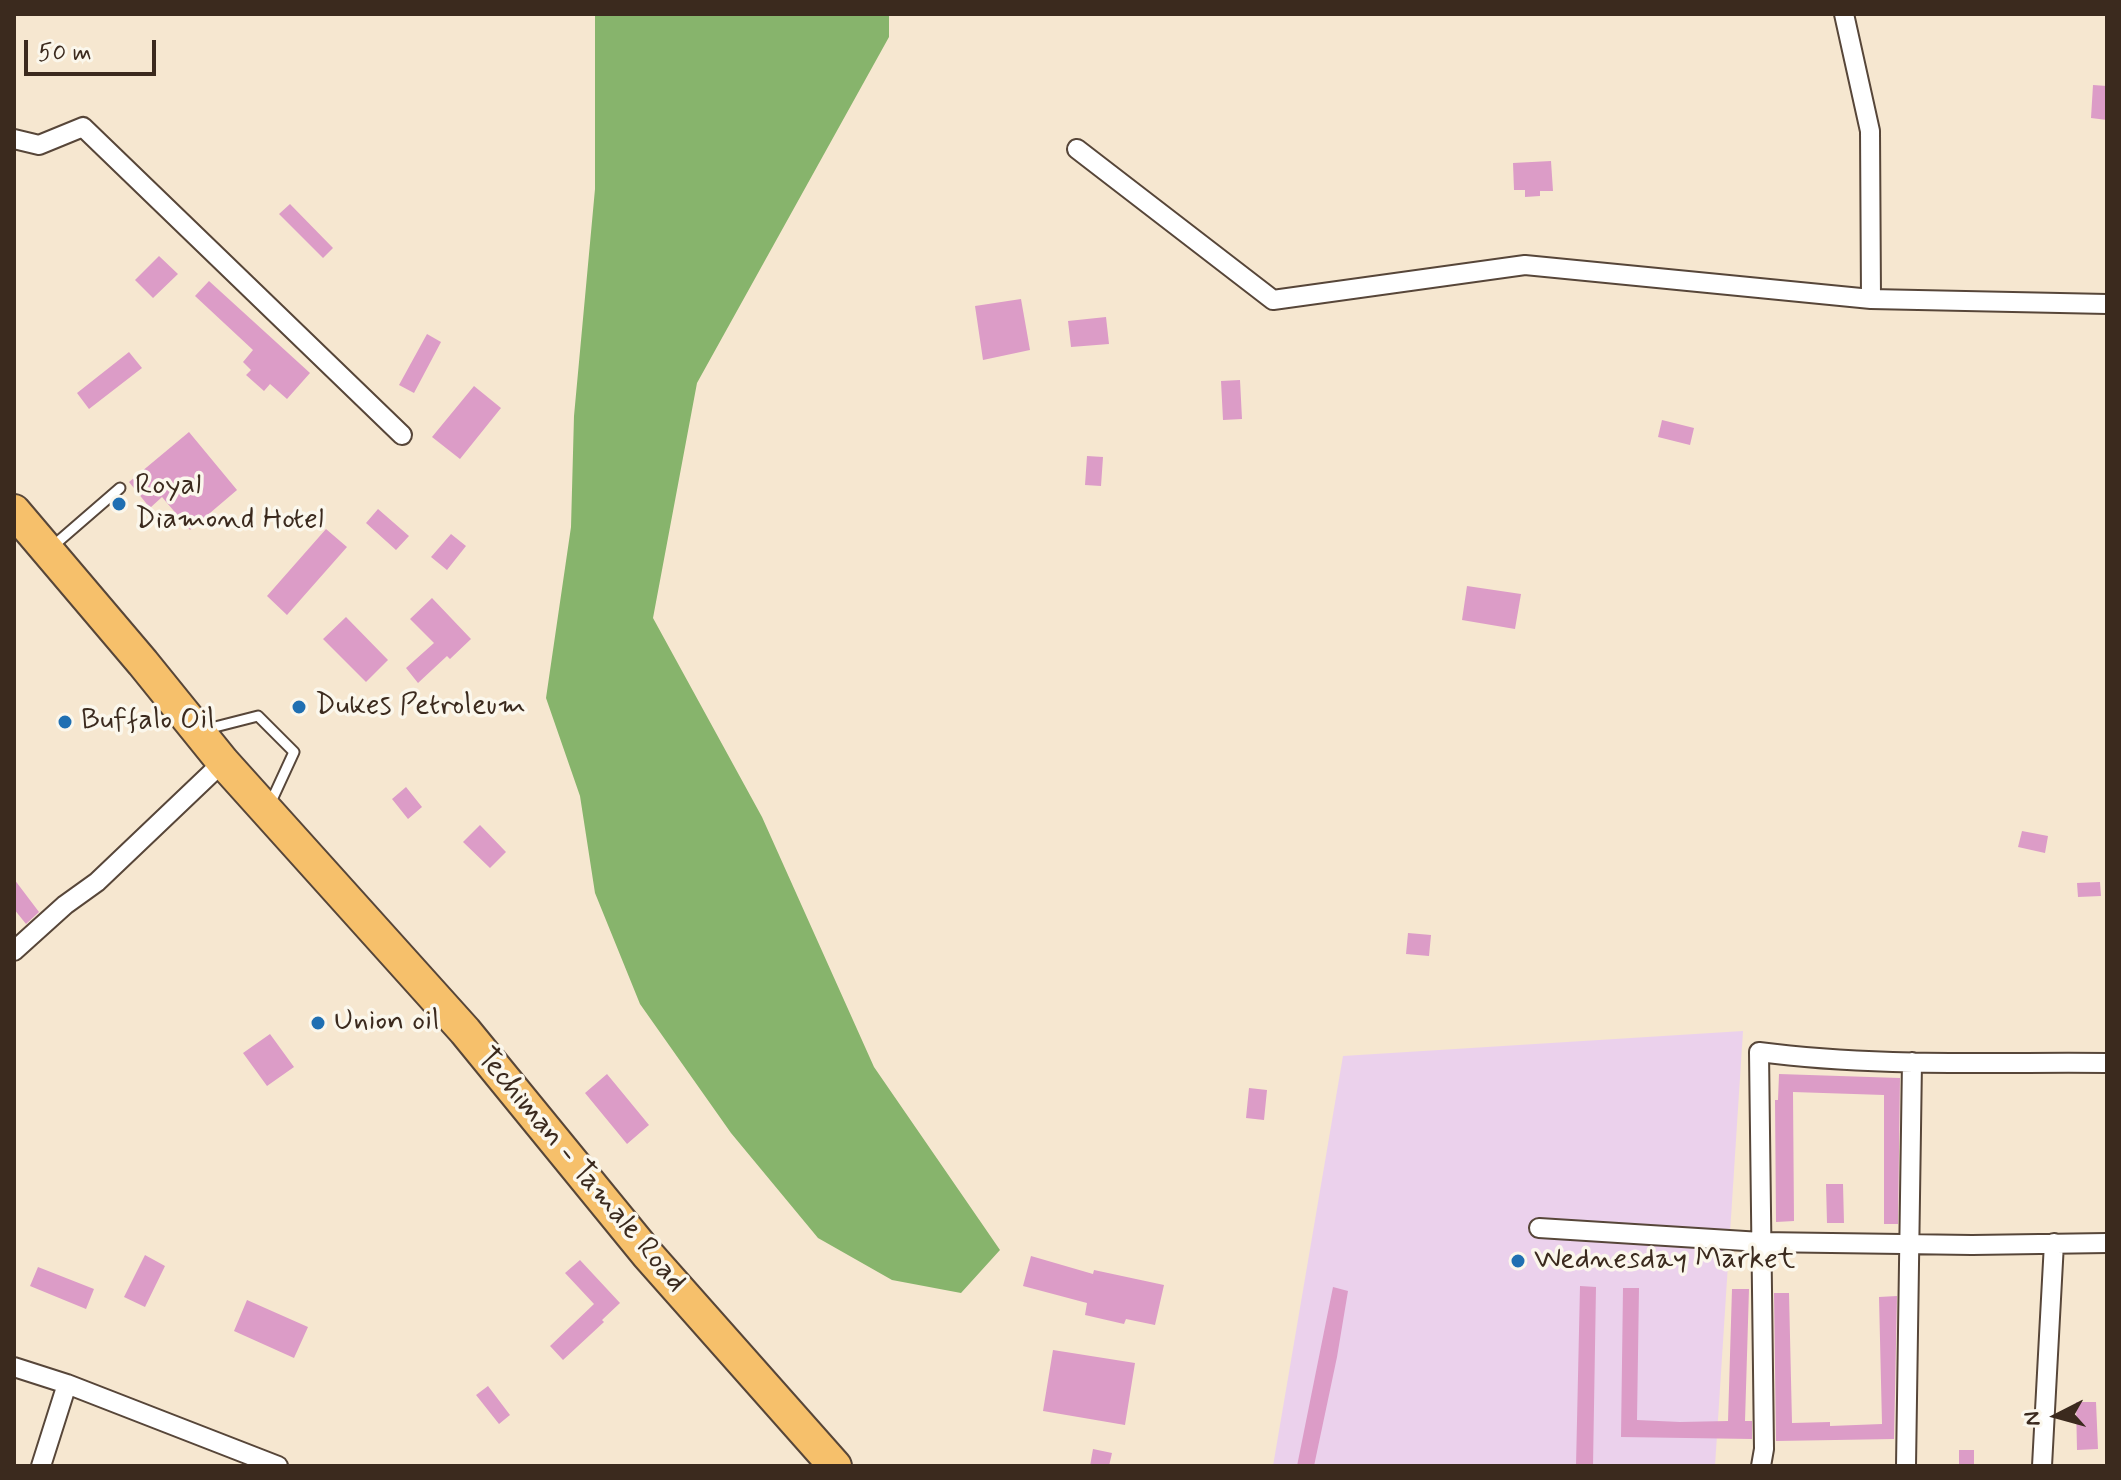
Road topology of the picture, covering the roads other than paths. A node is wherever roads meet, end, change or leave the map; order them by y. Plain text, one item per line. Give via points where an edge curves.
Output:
1 (1844, 14) edge
2 (14, 139) edge
3 (1077, 149) dead end
4 (1871, 299) junction
5 (2107, 304) edge
6 (402, 435) dead end
7 (120, 488) dead end
8 (14, 511) edge
9 (48, 551) junction
10 (199, 732) junction
11 (223, 762) junction
12 (267, 811) junction
13 (14, 951) edge
14 (1912, 1062) junction
15 (2107, 1063) edge
16 (1539, 1228) dead end
17 (1761, 1242) junction
18 (1910, 1243) junction
19 (2054, 1243) junction
20 (2107, 1243) edge
21 (14, 1367) edge
22 (67, 1384) junction
23 (41, 1466) edge
24 (278, 1466) edge
25 (835, 1466) edge
26 (1761, 1466) edge
27 (1906, 1466) edge
28 (2042, 1466) edge

1 - 4 street via 1870,131
2 - 6 street via 39,145 83,127
3 - 4 street via 1273,300 1525,265
4 - 5 street
7 - 9 lane
8 - 9 highway, Techiman - Tamale Road
9 - 10 highway, Techiman - Tamale Road
10 - 11 highway, Techiman - Tamale Road
10 - 12 lane via 258,716 294,752
11 - 12 highway, Techiman - Tamale Road
11 - 13 street via 97,882
12 - 25 highway, Techiman - Tamale Road via 465,1031 638,1244
14 - 15 street
14 - 17 street via 1759,1052
14 - 18 street
16 - 17 street
17 - 18 street
17 - 26 street
18 - 19 street
18 - 27 street
19 - 20 street
19 - 28 street
21 - 22 street
22 - 23 street
22 - 24 street

